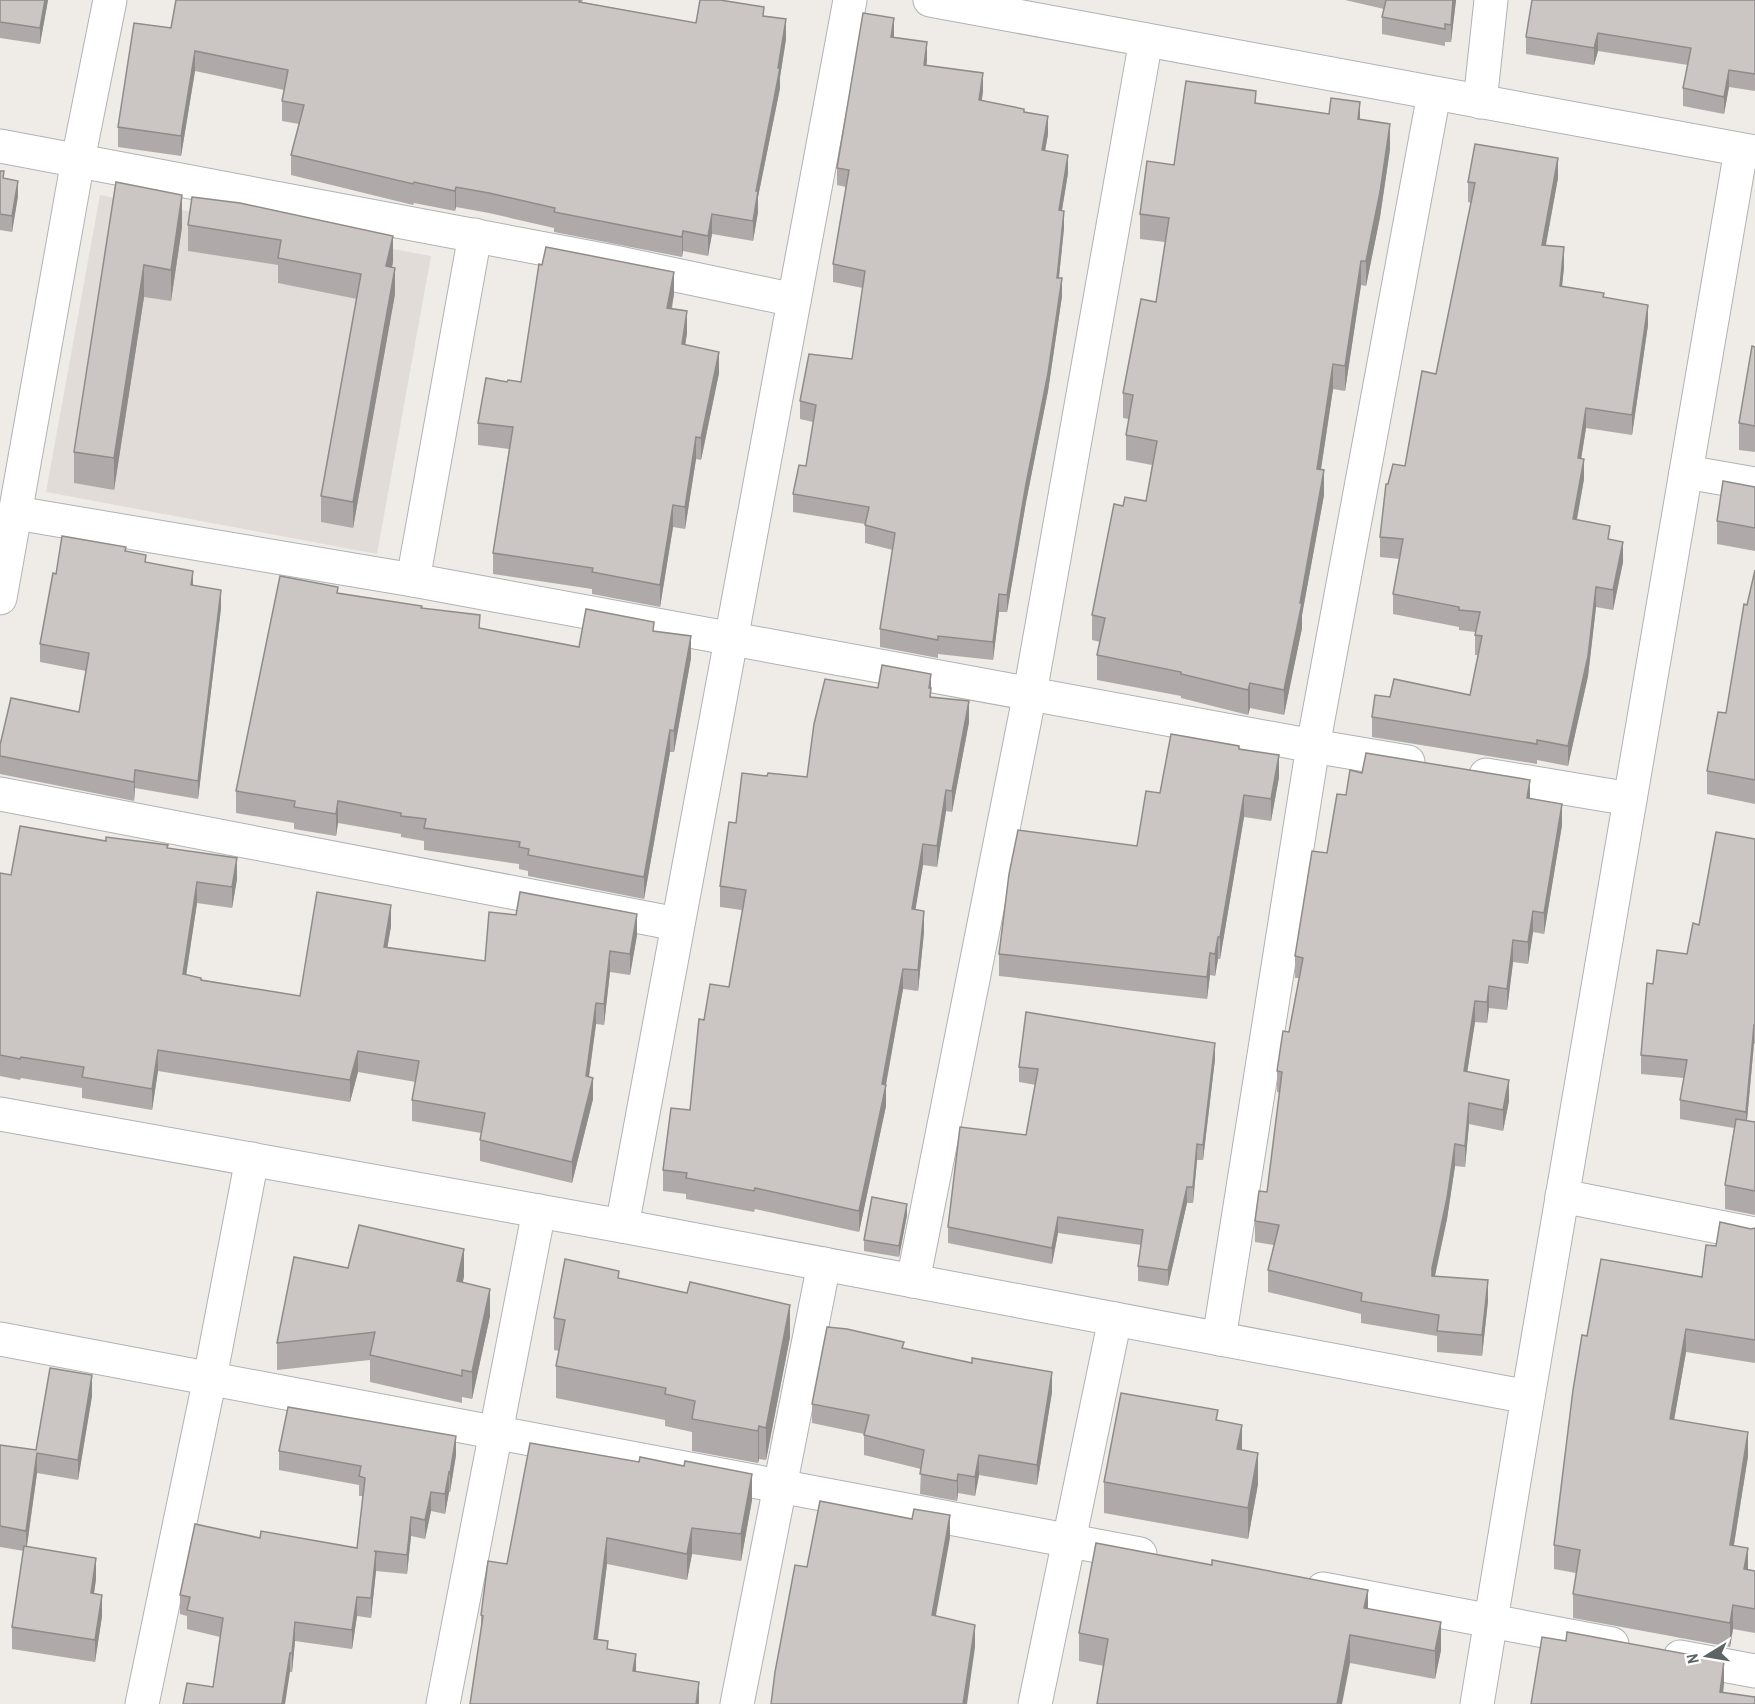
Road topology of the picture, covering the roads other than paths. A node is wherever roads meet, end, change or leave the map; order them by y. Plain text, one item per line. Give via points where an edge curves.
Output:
1 (110, 0) edge
2 (850, 0) edge
3 (930, 0) edge
4 (1491, 0) edge
5 (1146, 40) junction
6 (1434, 94) junction
7 (1480, 102) junction
8 (0, 146) edge
9 (1748, 151) edge
10 (78, 160) junction
11 (475, 235) junction
12 (794, 300) junction
13 (13, 446) edge
14 (1686, 472) junction
15 (1755, 484) edge
16 (16, 513) junction
17 (413, 580) junction
18 (0, 598) edge
19 (730, 640) junction
20 (1030, 693) junction
21 (1313, 746) junction
22 (0, 794) edge
23 (1630, 799) junction
24 (677, 924) junction
25 (0, 1114) edge
26 (252, 1159) junction
27 (1562, 1196) junction
28 (539, 1211) junction
29 (622, 1226) junction
30 (1755, 1234) edge
31 (824, 1264) junction
32 (913, 1281) junction
33 (1115, 1319) junction
34 (0, 1339) edge
35 (1219, 1339) junction
36 (210, 1378) junction
37 (1528, 1397) junction
38 (497, 1433) junction
39 (780, 1486) junction
40 (1069, 1541) junction
41 (1175, 1561) edge
42 (1292, 1583) edge
43 (1491, 1621) junction
44 (1755, 1671) edge
45 (142, 1704) edge
46 (443, 1704) edge
47 (737, 1704) edge
48 (1035, 1704) edge
49 (1478, 1704) edge

1 - 10 street
2 - 12 street
3 - 5 street
4 - 7 street
5 - 6 street
5 - 20 street
6 - 7 street
6 - 21 street
7 - 9 street
8 - 10 street
9 - 14 street
10 - 11 street
10 - 13 street
11 - 12 street
11 - 17 street
12 - 19 street
13 - 16 street
14 - 15 street
14 - 23 street
16 - 17 street
16 - 18 street
17 - 19 street
19 - 20 street
19 - 24 street
20 - 21 street
20 - 32 street
21 - 23 street
21 - 35 street
22 - 24 street
23 - 27 street
24 - 29 street
25 - 26 street
26 - 28 street
26 - 36 street
27 - 30 street
27 - 37 street
28 - 29 street
28 - 38 street
29 - 31 street
31 - 32 street
31 - 39 street
32 - 33 street
33 - 35 street
33 - 40 street
34 - 36 street
35 - 37 street
36 - 38 street
36 - 45 street
37 - 43 street
38 - 39 street
38 - 46 street
39 - 40 street
39 - 47 street
40 - 41 street
40 - 48 street
42 - 43 street
43 - 44 street
43 - 49 street

